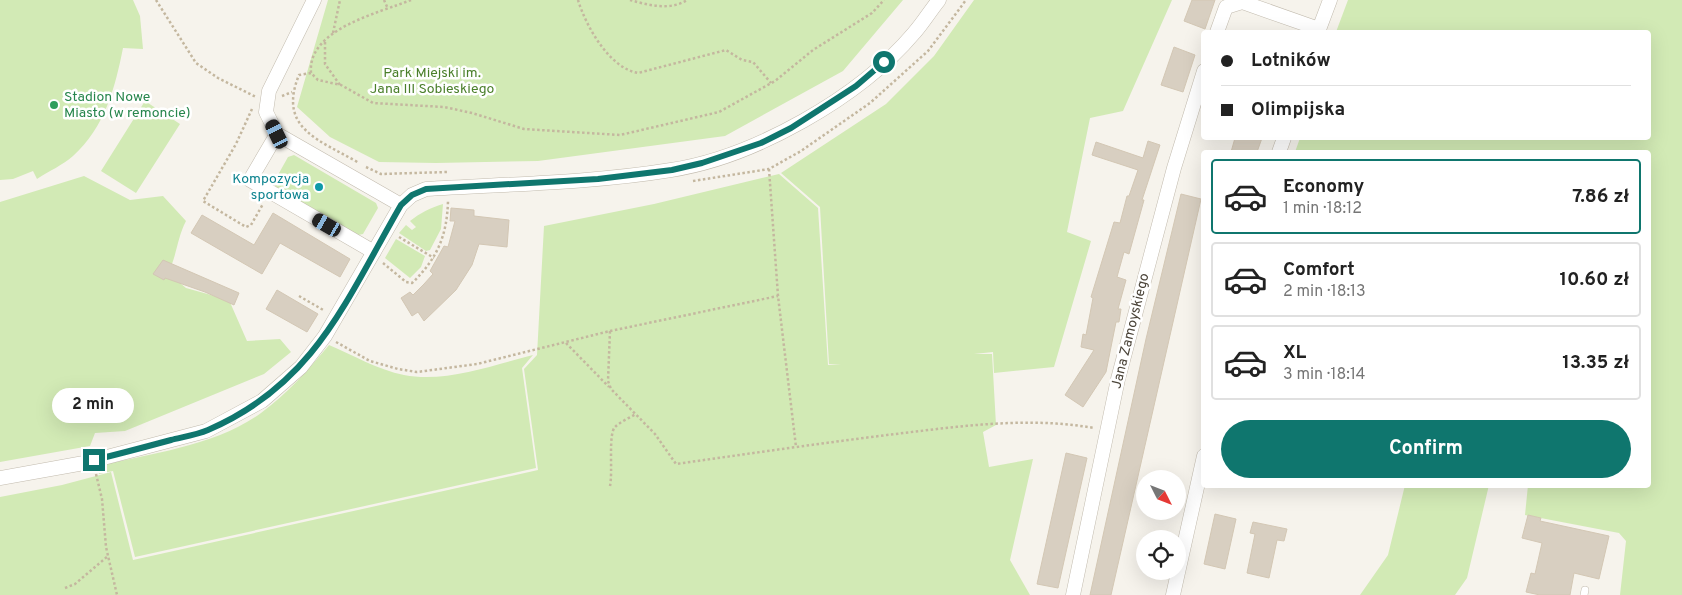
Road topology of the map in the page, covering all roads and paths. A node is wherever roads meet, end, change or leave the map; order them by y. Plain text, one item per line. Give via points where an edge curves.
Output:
1 (156, 0) edge
2 (314, 0) edge
3 (340, 0) edge
4 (384, 0) edge
5 (410, 0) edge
6 (578, 0) edge
7 (630, 0) edge
8 (687, 0) edge
9 (884, 0) edge
10 (939, 0) edge
11 (1330, 0) edge
12 (388, 9) junction
13 (1218, 30) edge
14 (1315, 30) edge
15 (1318, 30) edge
16 (333, 32) junction
17 (324, 41) junction
18 (311, 73) junction
19 (1201, 81) edge
20 (771, 83) junction
21 (341, 86) junction
22 (292, 92) junction
23 (266, 101) junction
24 (277, 134) junction
25 (769, 169) dead end
26 (447, 172) dead end
27 (448, 198) dead end
28 (401, 205) junction
29 (395, 234) dead end
30 (377, 256) junction
31 (434, 258) junction
32 (300, 296) dead end
33 (778, 296) junction
34 (329, 313) dead end
35 (610, 331) junction
36 (333, 341) dead end
37 (566, 343) junction
38 (611, 389) junction
39 (636, 414) junction
40 (1108, 431) junction
41 (796, 447) junction
42 (94, 460) junction
43 (1201, 469) edge
44 (0, 478) edge
45 (610, 486) dead end
46 (108, 556) junction
47 (65, 588) dead end
48 (117, 595) edge
49 (1073, 595) edge
50 (1173, 595) edge

1 - 23 path via 196,63 218,78
2 - 23 street
3 - 16 path
4 - 12 path
5 - 12 path
6 - 20 path via 606,52 630,72 638,73 726,50 742,60 753,62
7 - 8 path via 659,6
9 - 20 path via 872,13 821,45
10 - 28 street via 913,34 856,86 791,128 761,143 672,170 598,179 426,189
11 - 15 street
12 - 16 path
13 - 14 street via 1226,7 1242,2
16 - 17 path
17 - 18 path via 311,60
17 - 21 path via 325,64
18 - 21 path via 318,80
18 - 22 path via 299,75
19 - 40 street, Jana Zamoyskiego via 1174,168 1118,378
20 - 21 path via 719,112 652,129 606,136 524,129 444,107 373,103
22 - 23 path
22 - 26 path via 292,108 298,123 312,136 365,167 381,174
23 - 24 street via 266,112
24 - 28 street
24 - 30 street via 250,180
25 - 33 path
27 - 31 path via 446,230
28 - 30 street
29 - 31 path
30 - 31 path via 409,284
30 - 42 street via 301,367 262,401 206,431
32 - 34 path
33 - 35 path
33 - 41 path
35 - 37 path
35 - 38 path via 608,381
36 - 37 path via 370,360 417,372 477,364
37 - 38 path
38 - 39 path
39 - 41 path via 676,464
39 - 45 path via 614,428 610,436
40 - 41 path via 1069,424 1006,422
40 - 49 street, Jana Zamoyskiego
42 - 44 street
42 - 46 path
43 - 50 street
46 - 47 path via 75,584
46 - 48 path

